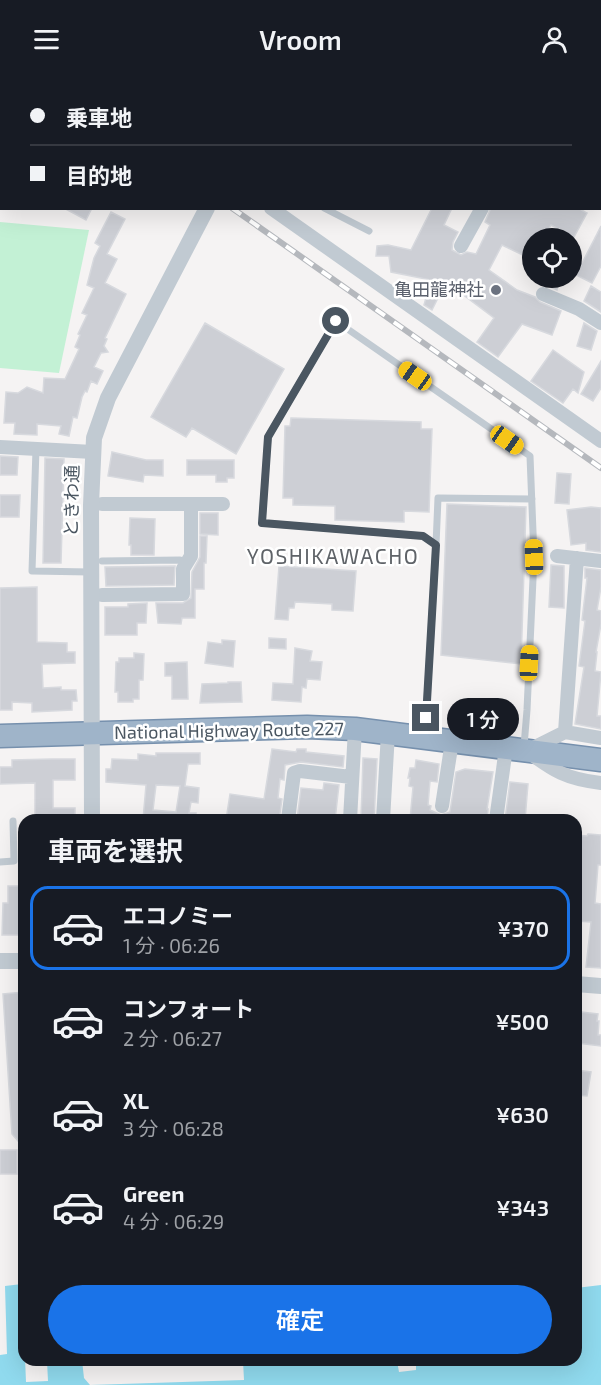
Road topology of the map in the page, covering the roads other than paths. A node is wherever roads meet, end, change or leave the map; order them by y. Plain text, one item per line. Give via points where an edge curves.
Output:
1 (206, 210) edge
2 (328, 210) edge
3 (481, 210) edge
4 (280, 211) edge
5 (369, 231) dead end
6 (461, 246) dead end
7 (543, 294) dead end
8 (601, 323) edge
9 (601, 441) edge
10 (0, 447) edge
11 (36, 449) junction
12 (93, 452) junction
13 (532, 499) junction
14 (102, 504) dead end
15 (191, 504) junction
16 (223, 504) dead end
17 (436, 545) junction
18 (557, 556) dead end
19 (577, 558) junction
20 (601, 561) edge
21 (187, 563) junction
22 (96, 567) junction
23 (102, 595) dead end
24 (426, 718) dead end
25 (355, 729) junction
26 (565, 732) junction
27 (91, 734) junction
28 (388, 734) junction
29 (0, 736) edge
30 (601, 738) edge
31 (452, 741) junction
32 (518, 750) junction
33 (601, 760) edge
34 (351, 777) junction
35 (601, 783) edge
36 (442, 806) dead end
37 (92, 814) edge
38 (289, 814) edge
39 (350, 814) edge
40 (382, 814) edge
41 (498, 814) edge
42 (13, 820) dead end
43 (0, 862) edge
44 (0, 961) edge
45 (18, 961) edge
46 (582, 984) edge
47 (601, 986) edge

1 - 12 street, ときわ通 via 108,398
2 - 5 lane
3 - 6 street
4 - 9 street
7 - 8 street
10 - 11 street
11 - 12 street
11 - 22 lane via 32,571
12 - 22 street, ときわ通
13 - 17 lane via 438,498
13 - 17 lane via 530,456 336,321 268,437 262,523 423,536
13 - 32 lane via 534,557 527,710
14 - 15 street
15 - 16 street
15 - 21 street via 191,556
17 - 24 lane
18 - 19 street
19 - 20 street
19 - 26 street
21 - 22 lane via 180,560
21 - 23 street via 183,569 183,594
22 - 27 street, ときわ通
25 - 27 highway, National Highway Route 227
25 - 28 highway, National Highway Route 227
25 - 34 street
26 - 30 street
26 - 32 street
27 - 29 highway, National Highway Route 227
27 - 37 street, ときわ通
28 - 31 highway, National Highway Route 227
28 - 40 street
31 - 32 highway, National Highway Route 227
31 - 36 street
32 - 33 highway, National Highway Route 227
32 - 35 street via 554,771 580,781
32 - 41 street
34 - 38 street via 294,773
34 - 39 street
42 - 43 lane via 14,861
44 - 45 street
46 - 47 street

